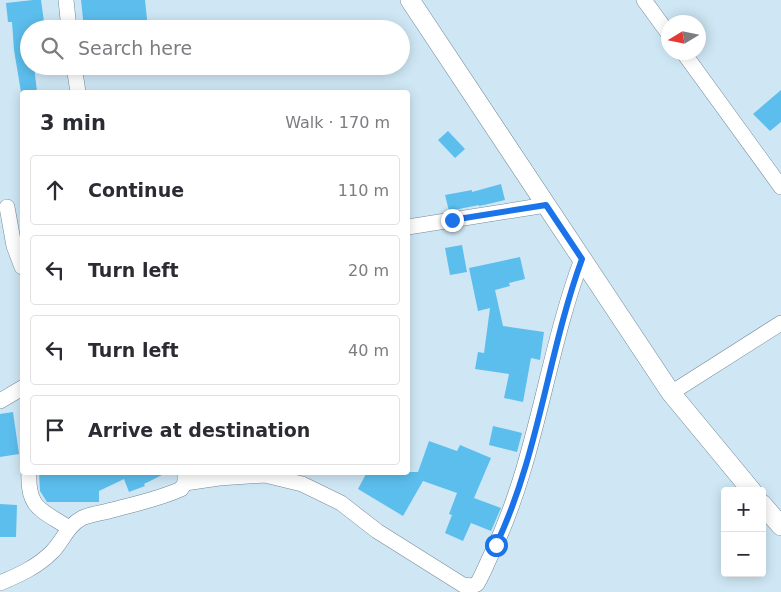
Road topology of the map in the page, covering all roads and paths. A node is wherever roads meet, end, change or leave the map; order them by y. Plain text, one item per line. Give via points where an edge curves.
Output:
1 (66, 0) edge
2 (410, 0) edge
3 (644, 0) edge
4 (69, 20) edge
5 (661, 23) edge
6 (689, 60) edge
7 (75, 75) edge
8 (78, 90) edge
9 (781, 187) edge
10 (546, 205) junction
11 (7, 206) dead end
12 (410, 226) edge
13 (582, 259) junction
14 (20, 262) edge
15 (781, 323) edge
16 (20, 390) edge
17 (671, 393) junction
18 (0, 401) edge
19 (29, 475) edge
20 (185, 478) edge
21 (749, 487) edge
22 (766, 509) edge
23 (781, 526) edge
24 (69, 528) junction
25 (0, 583) edge

1 - 4 street
2 - 10 street
3 - 5 street
6 - 9 street
7 - 8 street
10 - 12 street
10 - 13 street
11 - 14 street
13 - 17 street
13 - 20 street via 569,294 538,420 511,511 478,584 462,585 377,531 341,503 302,484 265,475
15 - 17 street
16 - 18 street
17 - 21 street
19 - 24 street via 33,502
20 - 24 street via 181,489 176,492 84,518
22 - 23 street
24 - 25 street via 58,545 38,564

